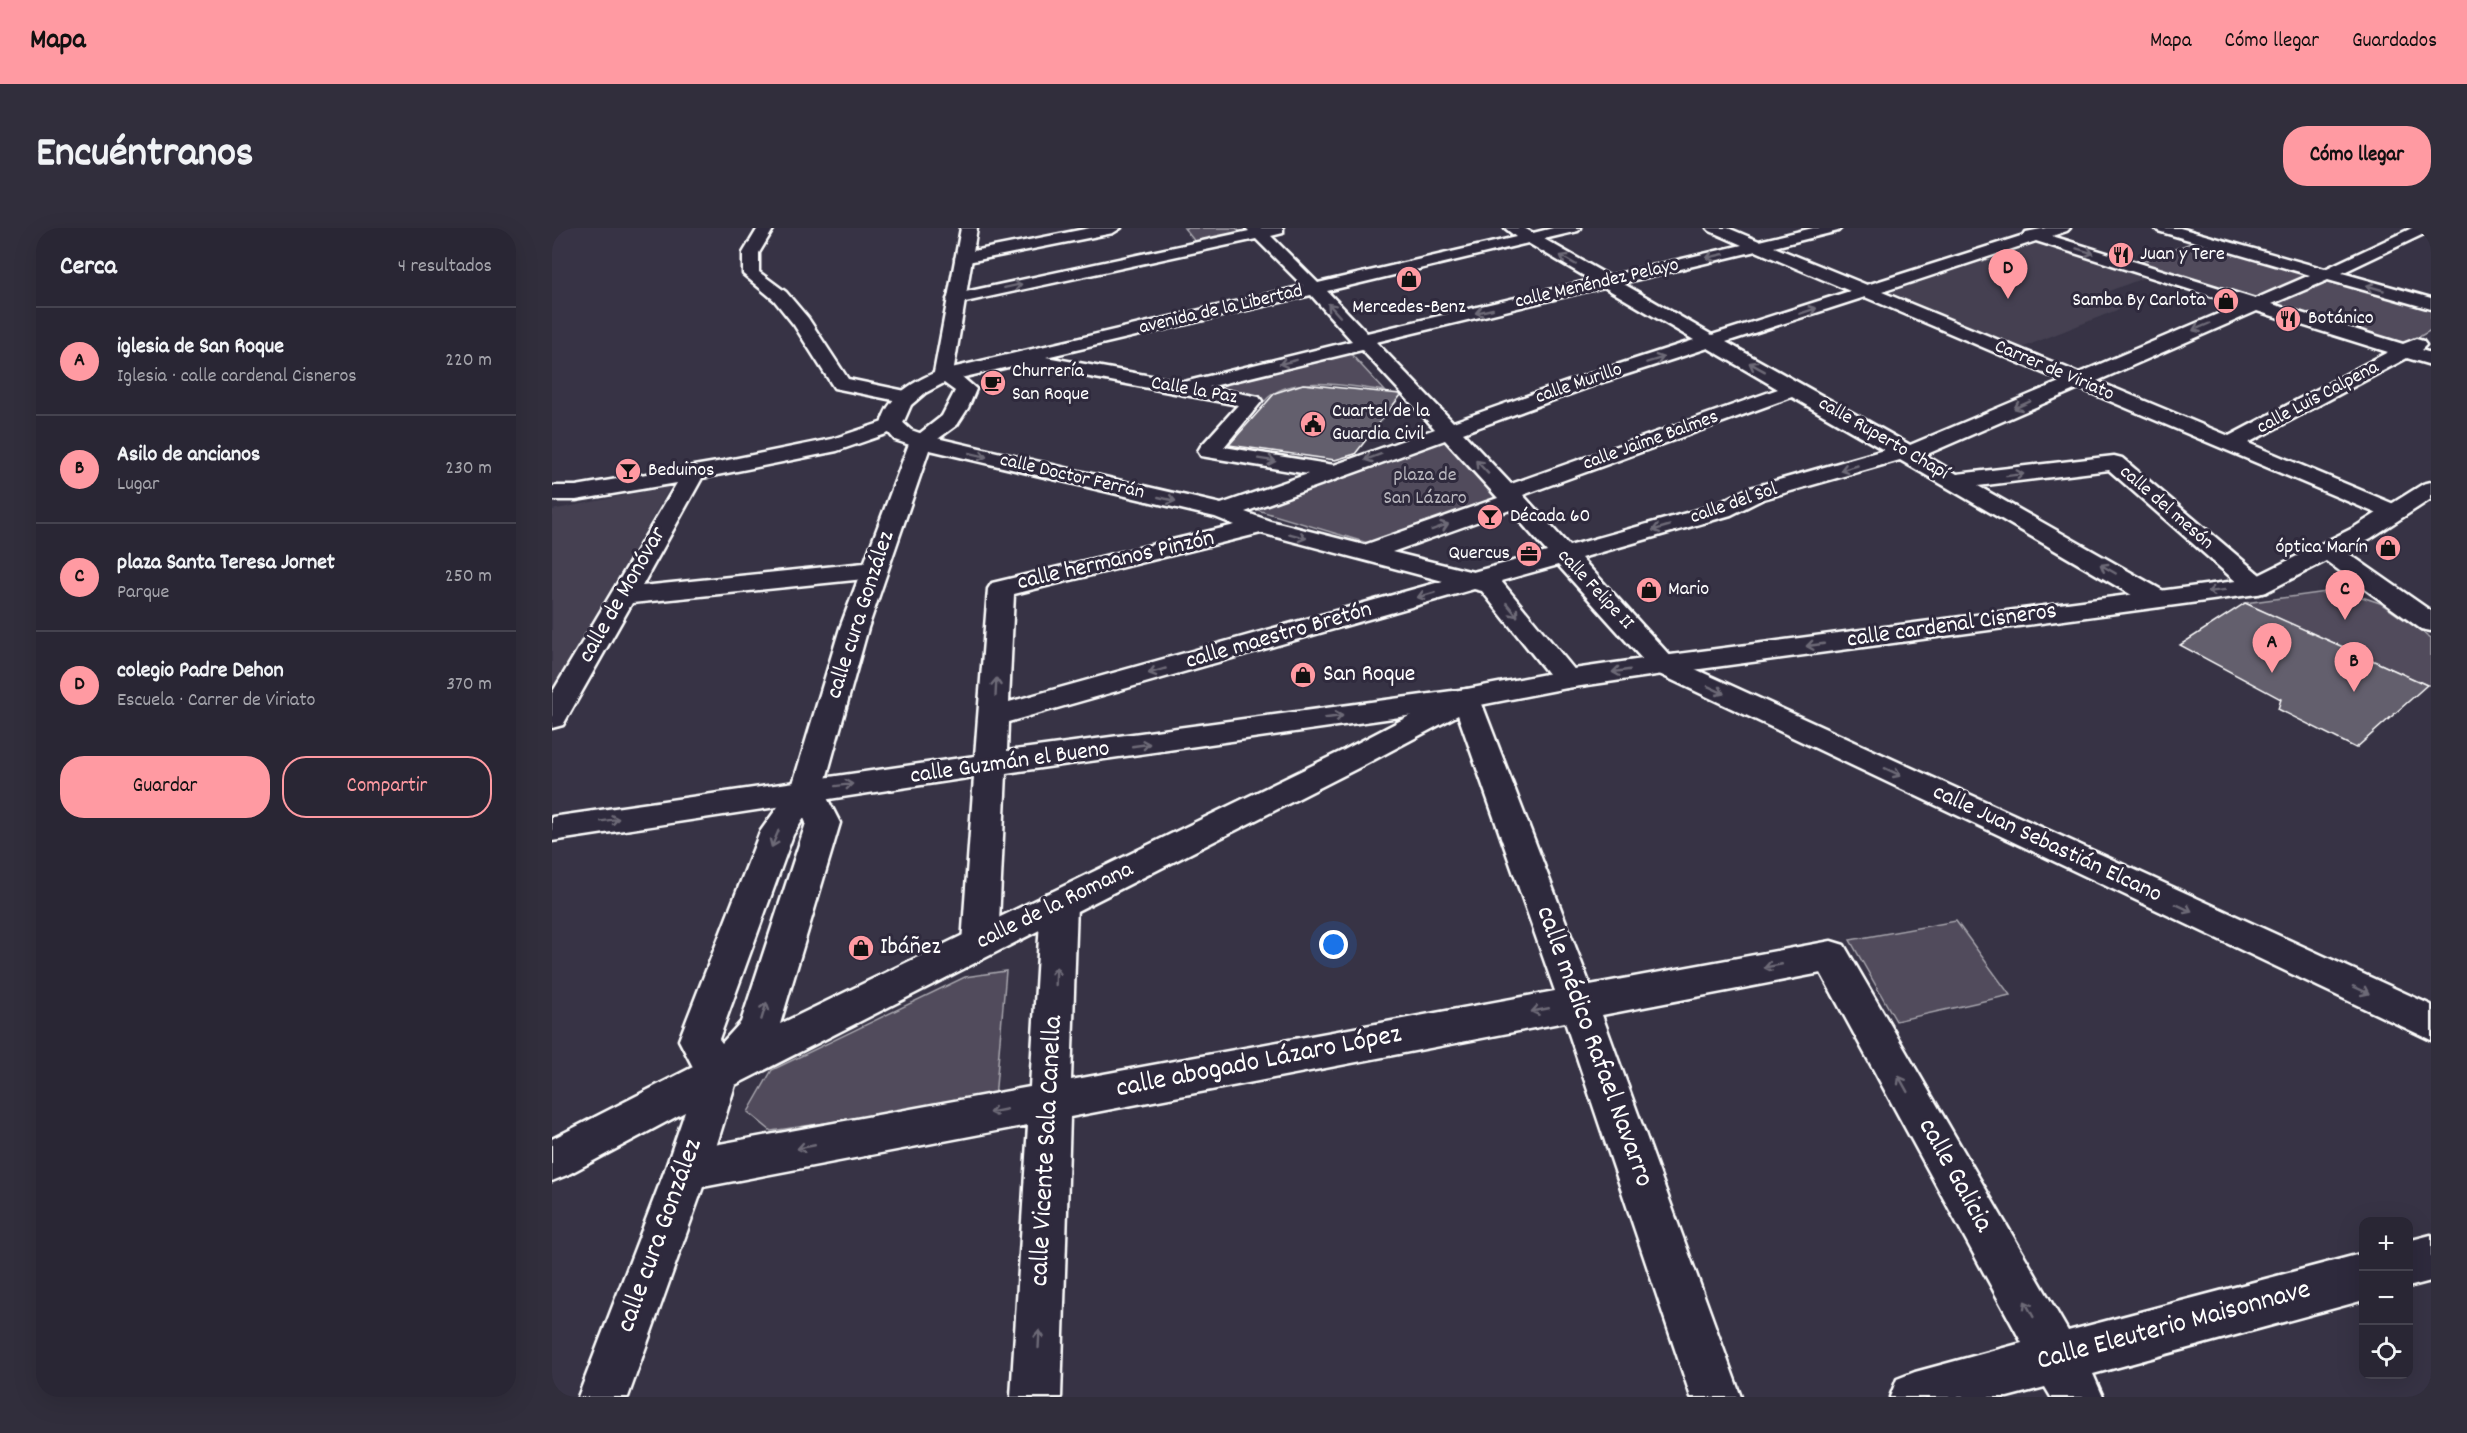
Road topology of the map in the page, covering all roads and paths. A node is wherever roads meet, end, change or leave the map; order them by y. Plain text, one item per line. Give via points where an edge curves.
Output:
1 (766, 228) edge
2 (969, 228) edge
3 (1113, 228) edge
4 (1285, 228) edge
5 (1513, 228) edge
6 (1573, 228) edge
7 (1715, 228) edge
8 (1833, 228) edge
9 (2009, 228) edge
10 (2062, 228) edge
11 (2163, 228) edge
12 (2221, 228) edge
13 (2425, 228) edge
14 (1256, 231) edge
15 (2036, 236) junction
16 (2196, 237) junction
17 (1531, 238) junction
18 (1757, 246) junction
19 (2166, 249) dead end
20 (2146, 256) dead end
21 (963, 258) junction
22 (2126, 264) junction
23 (2327, 274) junction
24 (1606, 282) junction
25 (1314, 288) junction
26 (1866, 292) junction
27 (956, 299) junction
28 (2255, 304) junction
29 (2431, 304) edge
30 (2431, 337) edge
31 (1363, 342) junction
32 (1712, 342) junction
33 (2406, 351) junction
34 (1017, 358) junction
35 (2431, 359) edge
36 (943, 376) junction
37 (2078, 381) junction
38 (1176, 389) junction
39 (1796, 389) junction
40 (908, 397) junction
41 (892, 424) junction
42 (1448, 430) junction
43 (921, 441) junction
44 (2230, 444) junction
45 (1907, 453) junction
46 (1335, 471) junction
47 (694, 473) junction
48 (1957, 482) junction
49 (2431, 489) edge
50 (552, 493) edge
51 (1510, 497) junction
52 (1223, 512) junction
53 (2393, 513) junction
54 (1261, 526) junction
55 (2329, 552) junction
56 (1365, 553) junction
57 (1563, 556) junction
58 (874, 570) junction
59 (1476, 581) junction
60 (2257, 586) junction
61 (623, 596) junction
62 (2158, 598) junction
63 (2431, 622) edge
64 (1663, 665) junction
65 (1567, 679) junction
66 (1467, 698) junction
67 (994, 716) junction
68 (552, 717) edge
69 (991, 766) junction
70 (807, 790) junction
71 (552, 829) edge
72 (1059, 904) junction
73 (980, 944) junction
74 (1831, 956) joint
75 (1578, 1003) junction
76 (2431, 1023) edge
77 (718, 1074) junction
78 (1051, 1102) junction
79 (552, 1161) edge
80 (687, 1170) junction
81 (2431, 1258) edge
82 (2413, 1263) edge
83 (2359, 1278) edge
84 (2067, 1378) edge
85 (603, 1397) edge
86 (1035, 1397) edge
87 (1716, 1397) edge
88 (1915, 1397) edge

1 - 40 street via 752,253 751,274 780,296 802,322 841,384
2 - 21 street
3 - 21 street
4 - 14 street
5 - 17 street, calle Ruperto Chapí
6 - 17 street, avenida de la Libertad
7 - 18 street, Carrer de Viriato
8 - 18 street, calle Menéndez Pelayo
9 - 15 street
10 - 15 street, calle Murillo
11 - 16 street
12 - 16 street
13 - 23 street, calle del Sol
14 - 25 street, calle Felipe II
27 -> 14 street
15 -> 22 street
15 - 26 street, calle Murillo
16 - 19 street
16 - 23 street
24 -> 17 street, calle Ruperto Chapí
17 - 25 street, avenida de la Libertad
18 -> 24 street, calle Menéndez Pelayo
18 - 26 street, Carrer de Viriato
20 - 22 street
21 - 27 street
22 - 28 street
23 - 28 street, calle del Sol
29 -> 23 street
24 -> 31 street, calle Menéndez Pelayo
24 - 32 street, calle Ruperto Chapí
31 -> 25 street, calle Felipe II
25 - 34 street, avenida de la Libertad
32 -> 26 street, calle Murillo
26 - 37 street, Carrer de Viriato
27 - 36 street
28 - 33 street
28 -> 37 street, calle del Sol
30 - 33 street, calle Luis Calpena
31 -> 38 street, calle Menéndez Pelayo
31 - 42 street, calle Felipe II
39 -> 32 street, calle Ruperto Chapí
42 -> 32 street, calle Murillo
33 - 35 street
33 - 44 street, calle Luis Calpena
34 - 36 street, avenida de la Libertad
34 - 38 street, Calle la Paz
36 - 40 street, avenida de la Libertad via 920,386
36 - 43 street via 966,389 959,409 948,423
37 - 44 street, Carrer de Viriato
37 -> 45 street, calle del Sol
38 -> 46 street, Calle la Paz via 1252,401 1209,451
39 - 45 street, calle Ruperto Chapí
39 - 51 street, calle Jaime Balmes
40 - 41 street, avenida de la Libertad via 892,414
41 - 43 street via 903,435
41 - 47 street via 837,444
42 -> 46 street, calle Murillo
51 -> 42 street, calle Felipe II
43 -> 52 street, calle Doctor Ferrán
43 - 58 street, calle cura González
44 - 53 street, Carrer de Viriato
45 - 48 street, calle Ruperto Chapí
45 -> 57 street, calle del Sol via 1755,494 1723,510
46 - 52 street, calle Murillo
47 - 50 street via 576,493
47 - 61 street, calle de Monóvar
48 -> 60 street, calle del mesón via 2114,463
62 -> 48 street, calle Ruperto Chapí
49 - 53 street, calle cardenal Cisneros
56 -> 51 street, calle Jaime Balmes
51 - 57 street, calle Felipe II
52 - 54 street, calle Doctor Ferrán
53 - 55 street, calle cardenal Cisneros
54 -> 56 street, calle Doctor Ferrán
67 -> 54 street, calle hermanos Pinzón via 1001,589
55 - 60 street, calle cardenal Cisneros
55 - 63 street
56 - 59 street, calle Doctor Ferrán
57 - 59 street, calle maestro Bretón
57 - 64 street, calle Felipe II
58 - 61 street
58 - 70 street, calle cura González
59 -> 65 street via 1491,585
59 -> 67 street, calle maestro Bretón
60 -> 62 street, calle cardenal Cisneros
61 - 68 street, calle de Monóvar
62 -> 64 street, calle cardenal Cisneros
64 -> 65 street, calle cardenal Cisneros
64 -> 76 street, calle Juan Sebastián Elcano
65 - 66 street, calle de la Romana
69 -> 66 street, calle Guzmán el Bueno
66 - 72 street, calle de la Romana
66 - 75 street, calle médico Rafael Navarro
67 - 69 street, calle hermanos Pinzón
70 -> 69 street, calle Guzmán el Bueno
69 - 73 street, calle hermanos Pinzón
71 -> 70 street, calle Guzmán el Bueno
70 -> 77 street, calle cura González via 777,832 699,1040
77 -> 70 street, calle cura González via 758,1031 823,823
72 - 73 street, calle de la Romana
78 -> 72 street, calle Vicente Sala Canella
73 - 77 street, calle de la Romana
74 -> 75 street, calle abogado Lázaro López
84 -> 74 street, calle Galicia
75 -> 78 street, calle abogado Lázaro López
75 - 87 street, calle médico Rafael Navarro
77 - 79 street, calle de la Romana
77 - 80 street, calle cura González
78 -> 80 street, calle abogado Lázaro López
86 -> 78 street, calle Vicente Sala Canella
80 - 85 street, calle cura González
81 - 82 street
83 - 84 street, Calle Eleuterio Maisonnave
84 - 88 street, Calle Eleuterio Maisonnave

